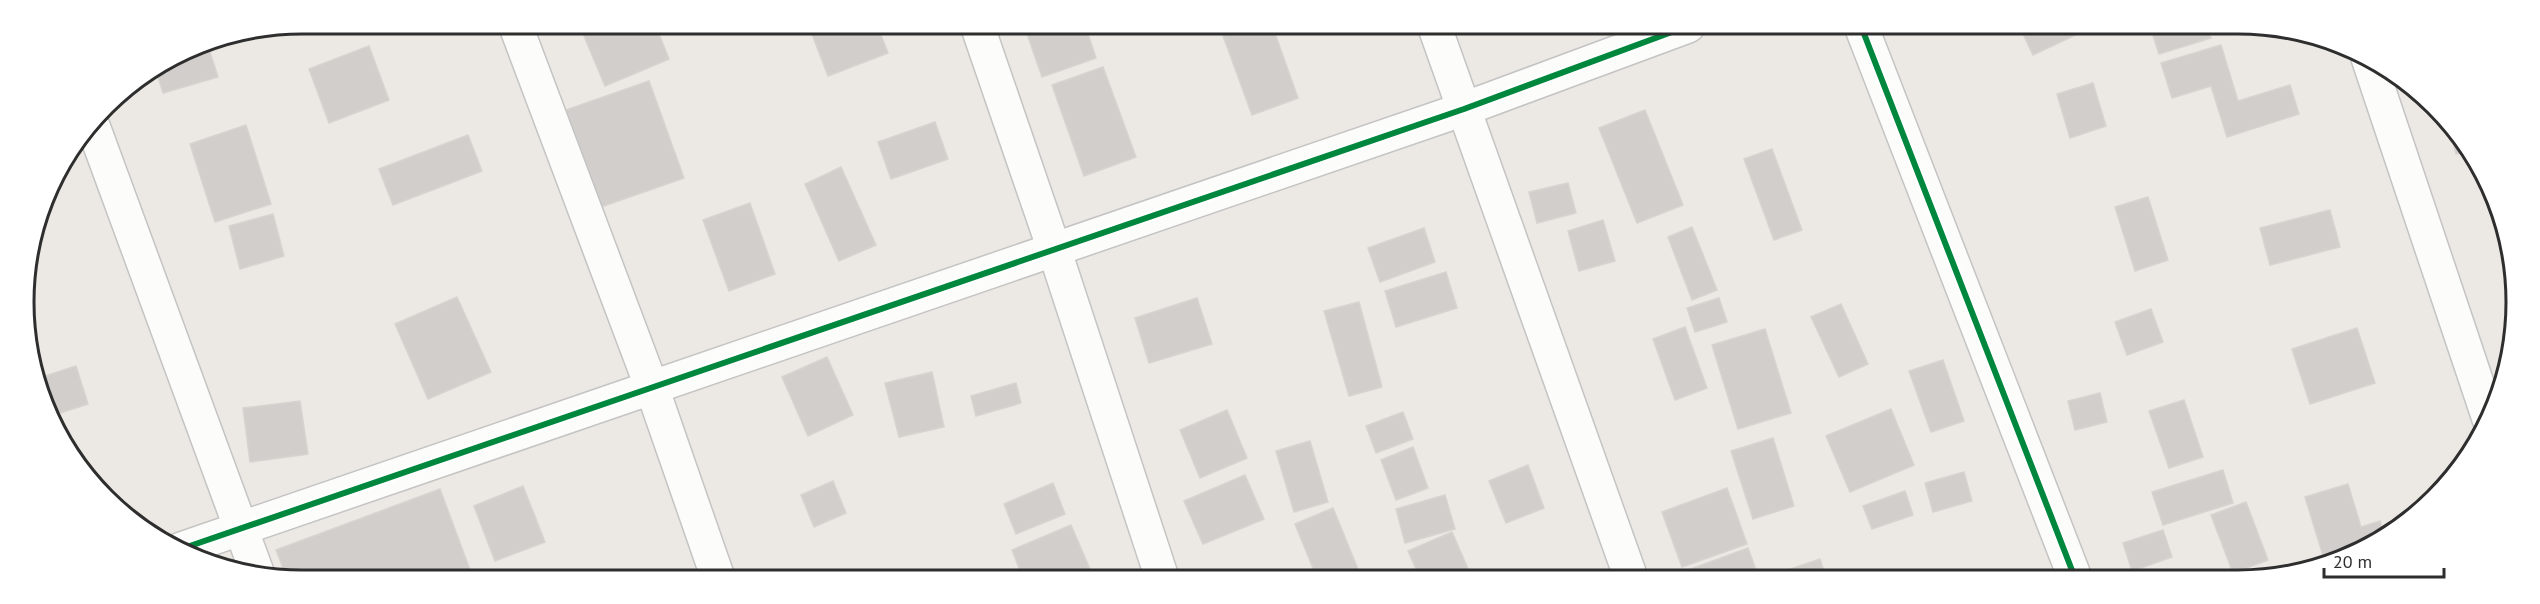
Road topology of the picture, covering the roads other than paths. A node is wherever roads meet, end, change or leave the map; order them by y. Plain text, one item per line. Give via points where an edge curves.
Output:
1 (520, 34) edge
2 (980, 34) edge
3 (1437, 34) edge
4 (1666, 34) edge
5 (1864, 34) edge
6 (2372, 70) edge
7 (1464, 109) junction
8 (95, 133) edge
9 (1054, 249) junction
10 (652, 388) junction
11 (2484, 405) edge
12 (242, 528) junction
13 (192, 545) edge
14 (255, 565) edge
15 (715, 570) edge
16 (1159, 570) edge
17 (1628, 570) edge
18 (2072, 570) edge

1 - 10 street
2 - 9 street
3 - 7 street
4 - 7 street
5 - 18 street
6 - 11 street
7 - 9 street
7 - 17 street
8 - 12 street
9 - 10 street
9 - 16 street
10 - 12 street
10 - 15 street
12 - 13 street
12 - 14 street

